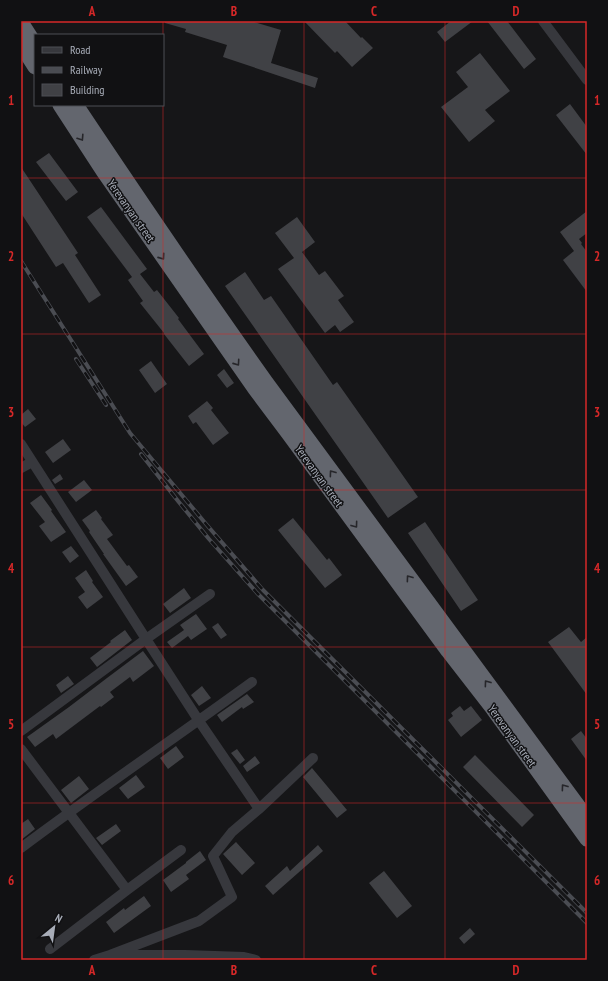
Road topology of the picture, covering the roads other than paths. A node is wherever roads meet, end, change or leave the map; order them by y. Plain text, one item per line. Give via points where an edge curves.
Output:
1 (543, 21) edge
2 (21, 22) edge
3 (34, 42) edge
4 (21, 45) edge
5 (34, 65) edge
6 (587, 80) edge
7 (61, 106) edge
8 (77, 106) edge
9 (260, 386) junction
10 (21, 444) edge
11 (32, 462) junction
12 (21, 468) edge
13 (346, 502) junction
14 (210, 594) dead end
15 (146, 640) junction
16 (252, 682) dead end
17 (199, 721) junction
18 (21, 731) edge
19 (21, 749) edge
20 (313, 758) dead end
21 (259, 809) junction
22 (68, 813) junction
23 (587, 818) edge
24 (587, 840) edge
25 (21, 848) edge
26 (181, 850) dead end
27 (127, 890) junction
28 (50, 949) dead end
29 (110, 955) junction
30 (94, 960) edge
31 (256, 960) edge

1 - 6 street
2 - 3 highway
4 - 5 highway
7 -> 9 highway, Yerevanyan street via 103,171
8 - 9 highway, Yerevanyan street via 179,258
9 - 13 highway, Yerevanyan street via 288,433
10 - 11 street
11 - 12 street
11 - 15 street
23 -> 13 highway, Yerevanyan street
13 -> 24 highway, Yerevanyan street via 448,651
14 - 15 street
15 - 17 street
15 - 18 street
16 - 17 street
17 - 21 street
17 - 22 street
19 - 22 street
20 - 21 street
21 - 29 street via 232,832 213,856 232,897 199,920
22 - 25 street
22 - 27 street
26 - 27 street
27 - 28 street
29 - 30 street
29 - 31 street via 244,957

